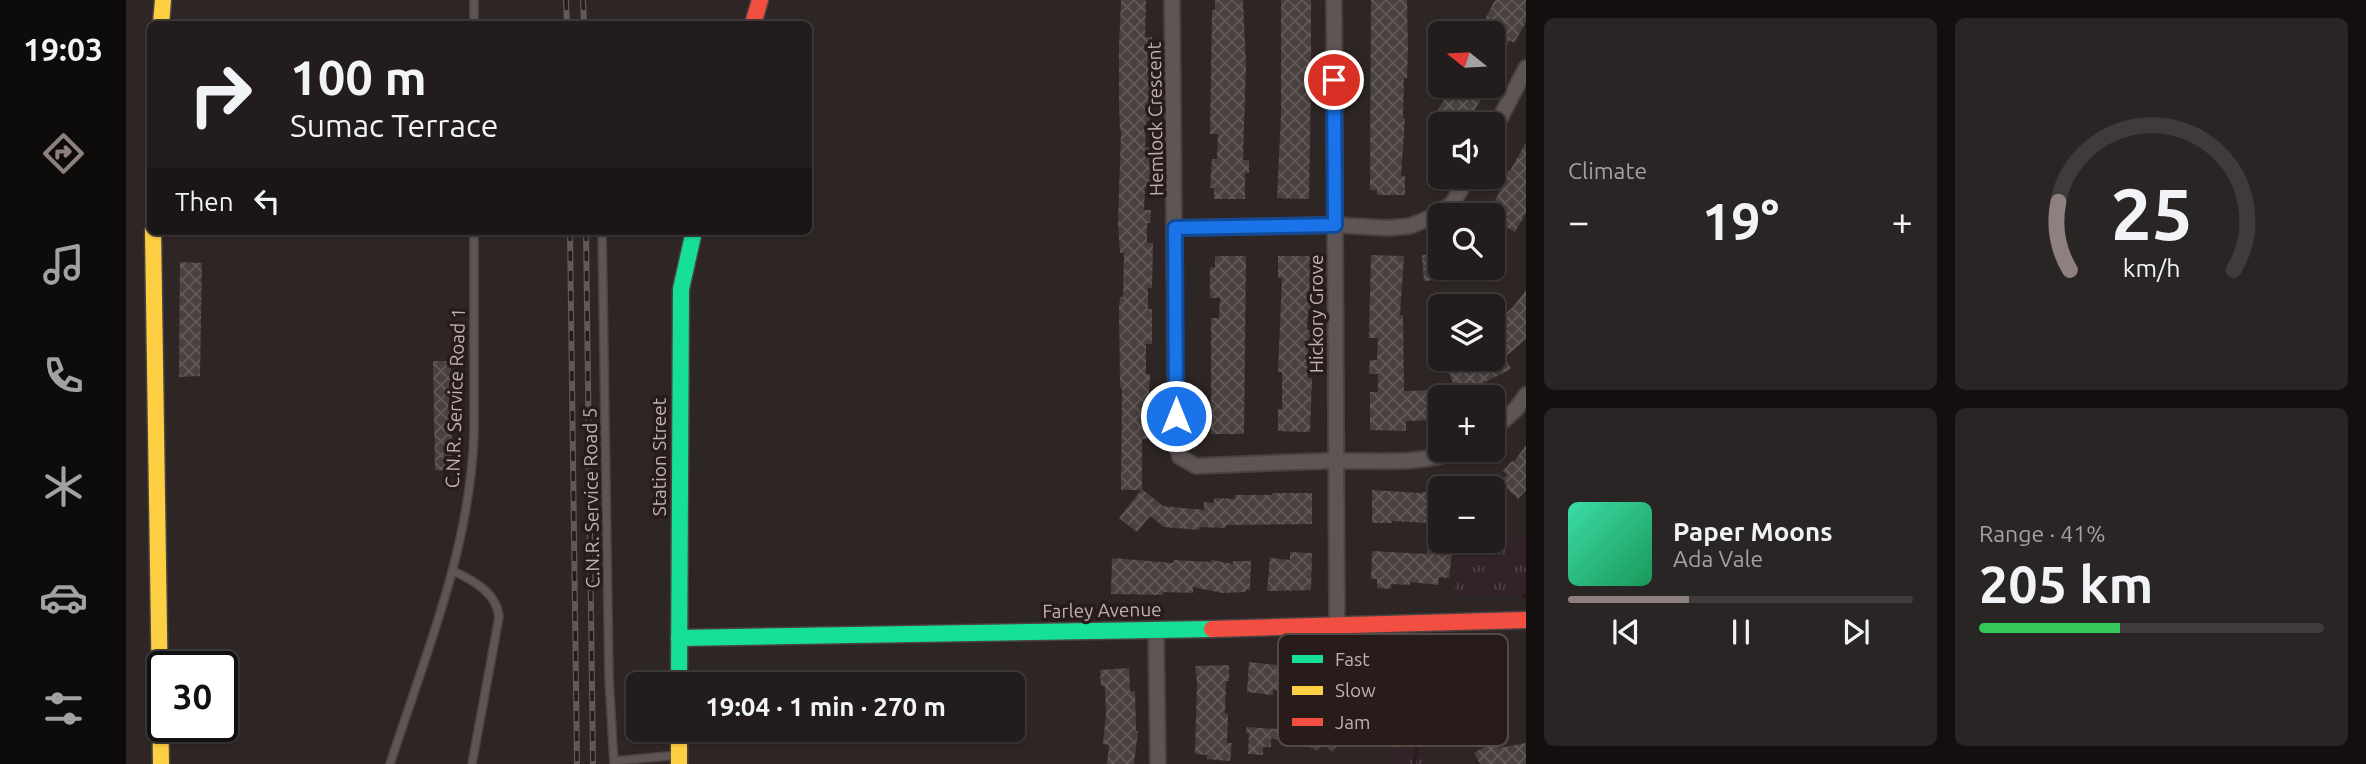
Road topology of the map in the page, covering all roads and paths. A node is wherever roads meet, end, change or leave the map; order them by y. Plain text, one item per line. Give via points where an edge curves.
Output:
1 (163, 0) edge
2 (474, 0) edge
3 (760, 0) edge
4 (1172, 0) edge
5 (1334, 0) edge
6 (161, 21) edge
7 (474, 21) edge
8 (754, 21) edge
9 (1526, 68) edge
10 (1503, 112) edge
11 (1461, 189) edge
12 (1335, 225) junction
13 (1175, 228) junction
14 (153, 235) edge
15 (474, 235) edge
16 (602, 235) edge
17 (693, 235) edge
18 (1526, 395) edge
19 (1505, 419) edge
20 (1428, 458) edge
21 (1335, 461) junction
22 (453, 571) junction
23 (1526, 621) edge
24 (1337, 627) junction
25 (1156, 630) junction
26 (679, 638) junction
27 (679, 672) edge
28 (679, 759) edge
29 (614, 763) edge
30 (161, 764) edge
31 (390, 764) edge
32 (472, 764) edge
33 (1158, 764) edge

1 - 6 street
2 - 7 lane
3 - 8 street
4 - 13 street, Hemlock Crescent
5 - 12 street, Hickory Grove
9 - 10 street
11 - 12 street via 1452,204 1410,226
12 - 13 street
12 - 21 street, Hickory Grove
13 - 21 street, Hemlock Crescent via 1176,443 1180,457 1196,466
14 - 30 street
15 - 22 lane, C.N.R. Service Road 1 via 473,468
16 - 29 lane, C.N.R. Service Road 5
17 - 26 street, Station Street via 681,289
18 - 19 street
20 - 21 street via 1387,463
21 - 24 street, Hickory Grove
22 - 31 lane, C.N.R. Service Road 1
22 - 32 lane via 471,579 492,597 499,610
23 - 24 street, Farley Avenue
24 - 25 street, Farley Avenue
25 - 26 street, Farley Avenue
25 - 33 street
26 - 27 street, Station Street
28 - 29 lane

